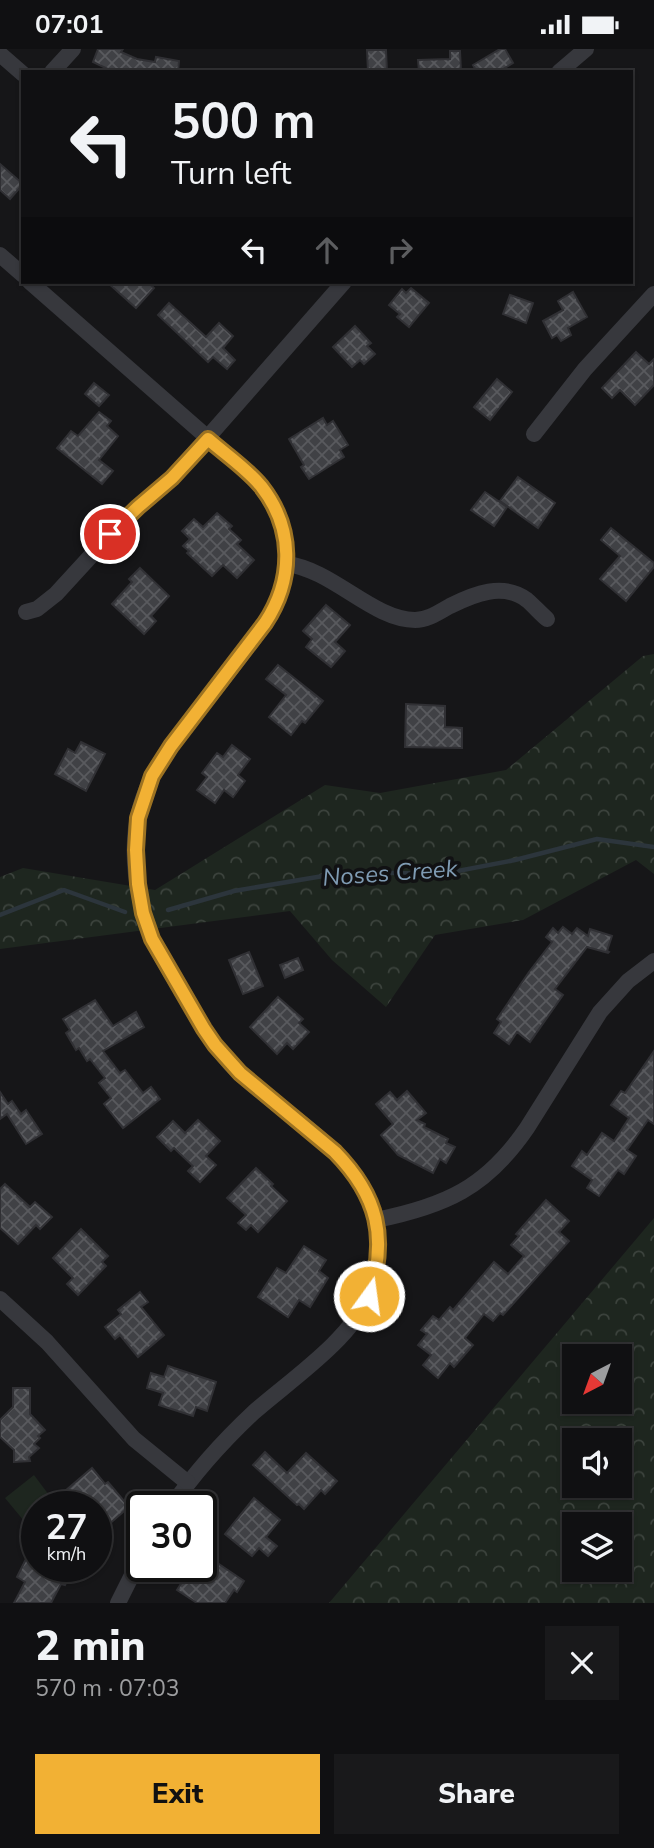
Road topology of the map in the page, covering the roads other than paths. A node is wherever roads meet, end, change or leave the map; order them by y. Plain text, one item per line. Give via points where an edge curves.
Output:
1 (72, 49) edge
2 (586, 49) edge
3 (0, 54) edge
4 (54, 70) edge
5 (561, 70) edge
6 (21, 72) edge
7 (0, 255) edge
8 (21, 273) edge
9 (32, 284) edge
10 (342, 284) edge
11 (654, 294) edge
12 (534, 434) dead end
13 (208, 439) junction
14 (287, 564) junction
15 (26, 612) dead end
16 (547, 618) dead end
17 (654, 961) edge
18 (376, 1220) junction
19 (0, 1299) edge
20 (188, 1483) junction
21 (182, 1491) edge
22 (128, 1582) edge
23 (118, 1603) edge

1 - 4 street
2 - 5 street
3 - 6 street
7 - 8 street
9 - 13 street
10 - 13 street
11 - 12 street via 585,369
13 - 14 street via 268,497 280,524
13 - 15 street via 56,594
14 - 16 street via 326,577 402,618 423,619 471,596 501,591 519,595
14 - 18 street via 271,615 152,776 138,818 138,884 152,939 209,1037 240,1073 348,1166 366,1190
17 - 18 street via 600,1012 521,1136 496,1166 470,1187 435,1205
18 - 20 street via 376,1267 359,1314 332,1345 237,1429
19 - 20 street via 47,1342 134,1439
20 - 21 street
22 - 23 street

